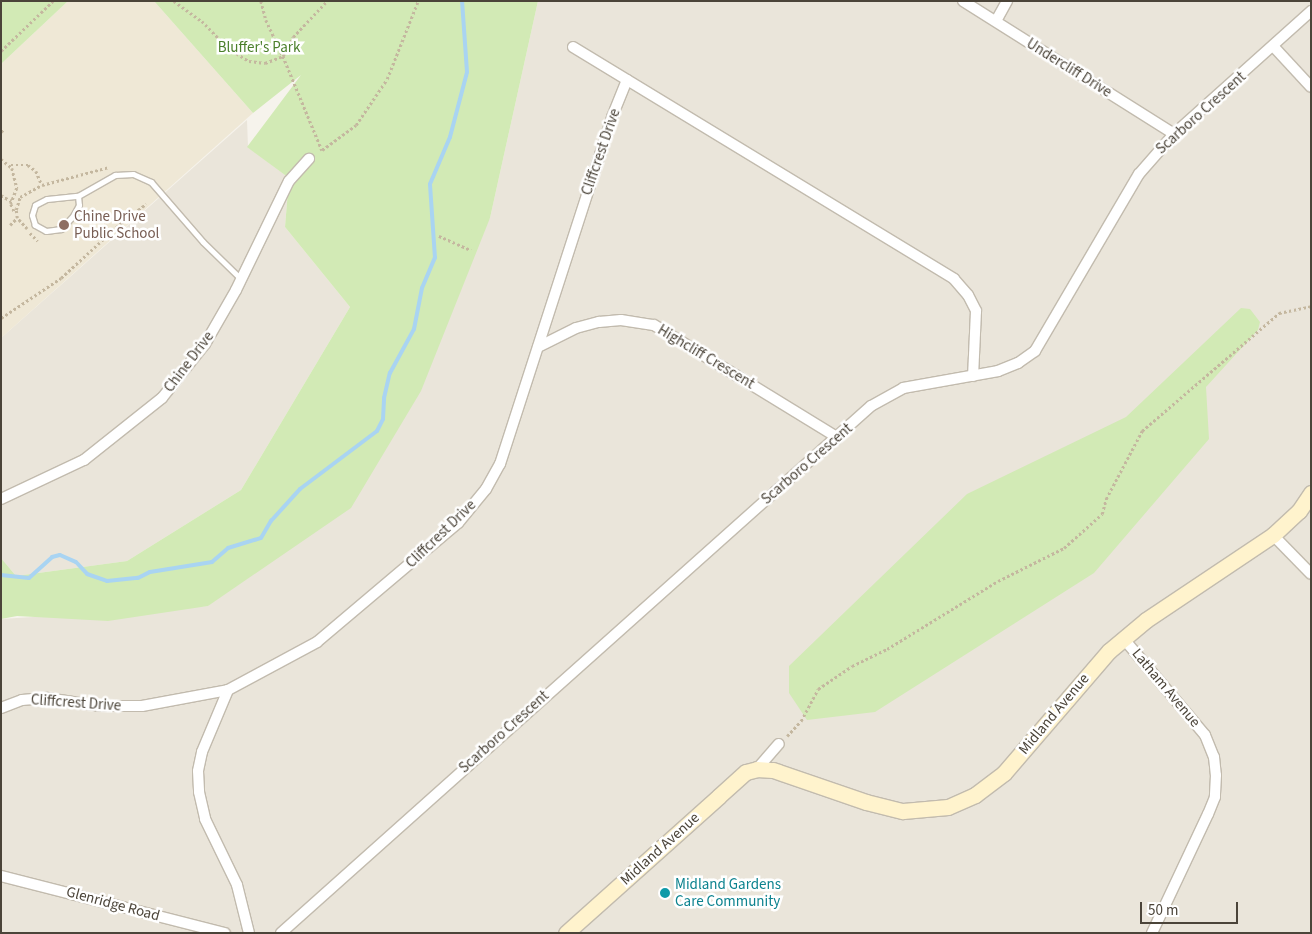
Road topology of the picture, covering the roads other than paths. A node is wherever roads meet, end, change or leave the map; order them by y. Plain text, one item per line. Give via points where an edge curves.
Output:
1 (963, 1) edge
2 (1008, 1) edge
3 (1311, 11) edge
4 (996, 21) junction
5 (573, 47) dead end
6 (1274, 47) junction
7 (627, 80) junction
8 (1311, 87) edge
9 (1174, 134) junction
10 (309, 159) dead end
11 (78, 196) junction
12 (241, 279) junction
13 (538, 347) junction
14 (973, 376) junction
15 (837, 437) junction
16 (1311, 494) edge
17 (1, 499) edge
18 (1273, 535) junction
19 (1311, 574) edge
20 (1123, 638) junction
21 (228, 690) junction
22 (1, 708) edge
23 (779, 744) road end
24 (757, 768) junction
25 (1, 876) edge
26 (225, 933) edge
27 (249, 933) edge
28 (281, 933) edge
29 (566, 933) edge
30 (1152, 933) edge

1 - 4 street, Undercliff Drive
2 - 4 street
3 - 6 street, Scarboro Crescent
4 - 9 street, Undercliff Drive
5 - 7 street
6 - 8 street
6 - 9 street, Scarboro Crescent
7 - 13 street, Cliffcrest Drive via 612,117
7 - 14 street via 954,279 976,311
9 - 14 street, Scarboro Crescent via 1139,174 1035,351 1018,363
10 - 12 street, Chine Drive via 289,181
11 - 11 lane via 47,199 35,206 32,215 35,225 46,231 60,229 73,216 79,205
11 - 12 lane via 124,172 142,176
12 - 17 street, Chine Drive via 204,344 162,398 78,463
13 - 15 street, Highcliff Crescent via 576,328 599,322 622,320 654,325
13 - 21 street, Cliffcrest Drive via 500,464 486,489 458,523 317,642
14 - 15 street, Scarboro Crescent via 915,385 887,395
15 - 28 street, Scarboro Crescent
16 - 18 street, Midland Avenue via 1299,511
18 - 19 street
18 - 20 street, Midland Avenue
20 - 24 street, Midland Avenue via 1092,668 1004,773 963,802 918,811 886,808 773,770
20 - 30 street, Latham Avenue via 1191,714 1205,735 1215,766 1211,806
21 - 22 street, Cliffcrest Drive via 142,706 100,706 48,698 22,700
21 - 27 street via 202,752 198,771 199,792 205,819 232,869
23 - 24 street, Midland Avenue
24 - 29 street, Midland Avenue via 746,772
25 - 26 street, Glenridge Road

